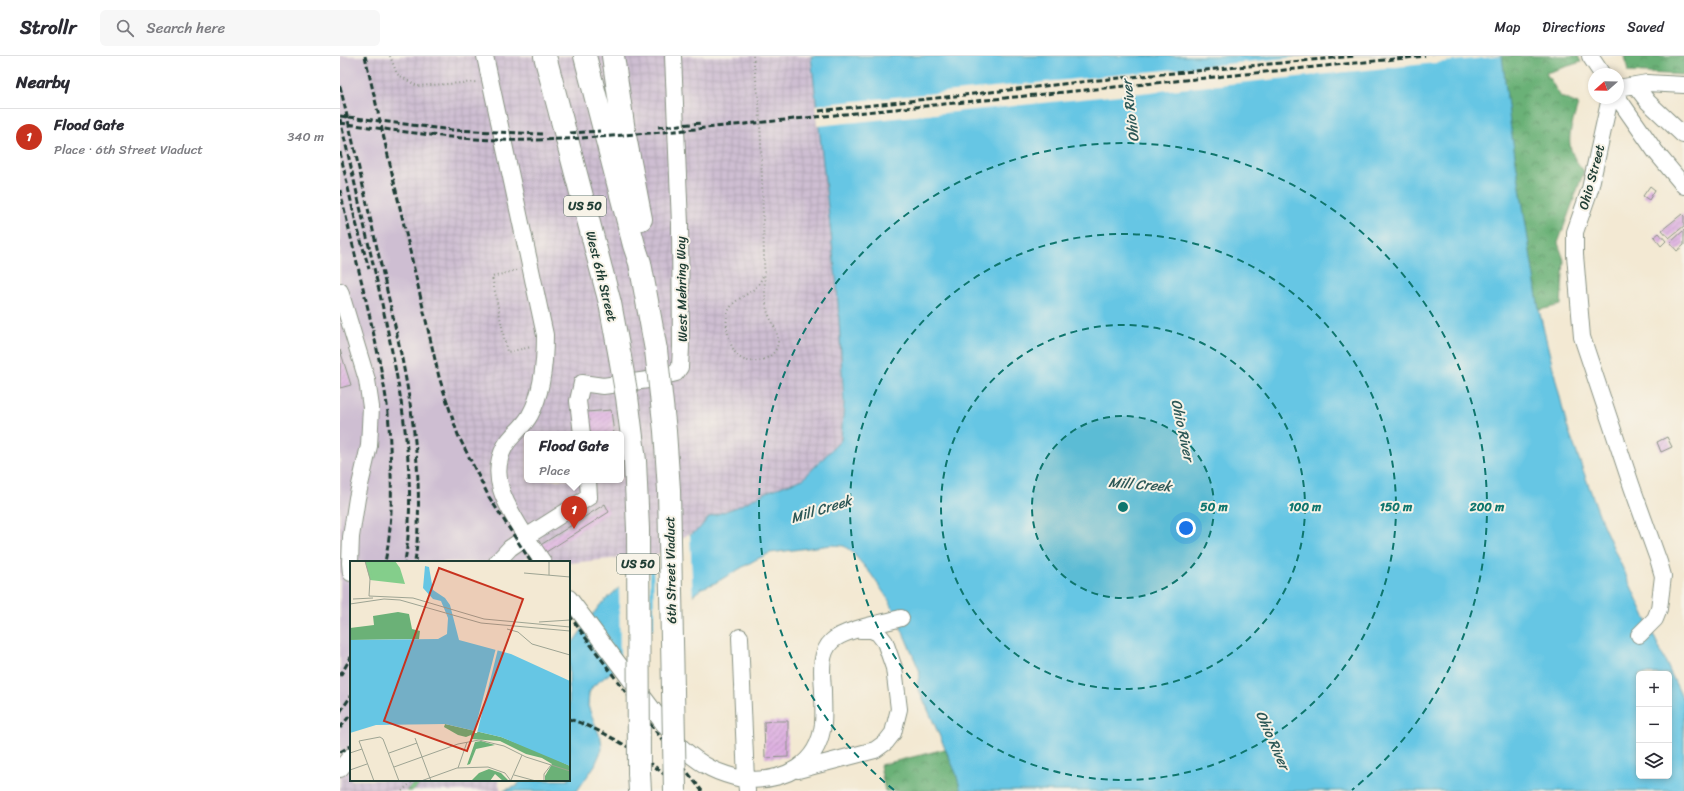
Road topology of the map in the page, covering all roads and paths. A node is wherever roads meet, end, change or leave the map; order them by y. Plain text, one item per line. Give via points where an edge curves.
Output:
1 (390, 56) edge
2 (485, 56) edge
3 (545, 56) edge
4 (585, 56) edge
5 (613, 56) edge
6 (673, 56) edge
7 (753, 56) edge
8 (1590, 56) edge
9 (1598, 68) edge
10 (491, 81) junction
11 (1636, 85) junction
12 (1684, 85) edge
13 (1624, 87) edge
14 (1609, 104) edge
15 (1622, 104) edge
16 (1683, 135) dead end
17 (1684, 186) edge
18 (640, 264) junction
19 (530, 267) junction
20 (764, 274) junction
21 (340, 291) edge
22 (545, 344) junction
23 (582, 431) edge
24 (588, 483) edge
25 (526, 537) junction
26 (350, 561) edge
27 (498, 561) edge
28 (542, 561) edge
29 (570, 599) edge
30 (901, 618) dead end
31 (856, 630) junction
32 (1639, 635) dead end
33 (740, 637) dead end
34 (350, 757) edge
35 (340, 769) edge
36 (794, 771) junction
37 (413, 781) edge
38 (746, 785) edge
39 (402, 791) edge
40 (640, 791) edge
41 (675, 791) edge

1 - 10 path via 397,74 417,86
2 - 10 street
3 - 40 highway, West 6th Street / US 50, bridge via 610,303 627,397 635,461 638,521
4 - 18 highway, US 50
5 - 18 highway via 645,241
6 - 23 street, West Mehring Way via 680,224 680,367 676,373 616,385 603,386 582,382 578,401
7 - 20 path via 759,102
8 - 9 street
10 - 19 street
11 - 12 street
11 - 13 street
11 - 16 street via 1648,102
14 - 32 street, Ohio Street via 1590,189 1575,232 1575,255 1582,337 1663,576 1659,609 1655,619
15 - 17 street via 1655,152
18 - 41 highway, 6th Street Viaduct / US 50, bridge via 656,350 669,490
19 - 22 street
19 - 22 path via 492,277 507,352
20 - 20 path via 758,286 732,305 728,316 728,331 732,345 740,357 752,362 773,355 778,343 775,327 768,313
21 - 26 street via 367,380 371,407 369,446 357,498
22 - 25 street via 543,373 535,406 529,418 505,446 499,468 500,487 504,499
24 - 25 street via 589,497
25 - 27 street via 510,548
25 - 28 street
29 - 38 street via 681,747 710,770
30 - 31 street
31 - 36 street via 842,634 832,641 826,650 822,664 823,724 812,754
31 - 36 street via 871,630 885,642 894,668 899,709 893,734 875,750
33 - 38 street
34 - 35 street
36 - 38 street
37 - 39 path

